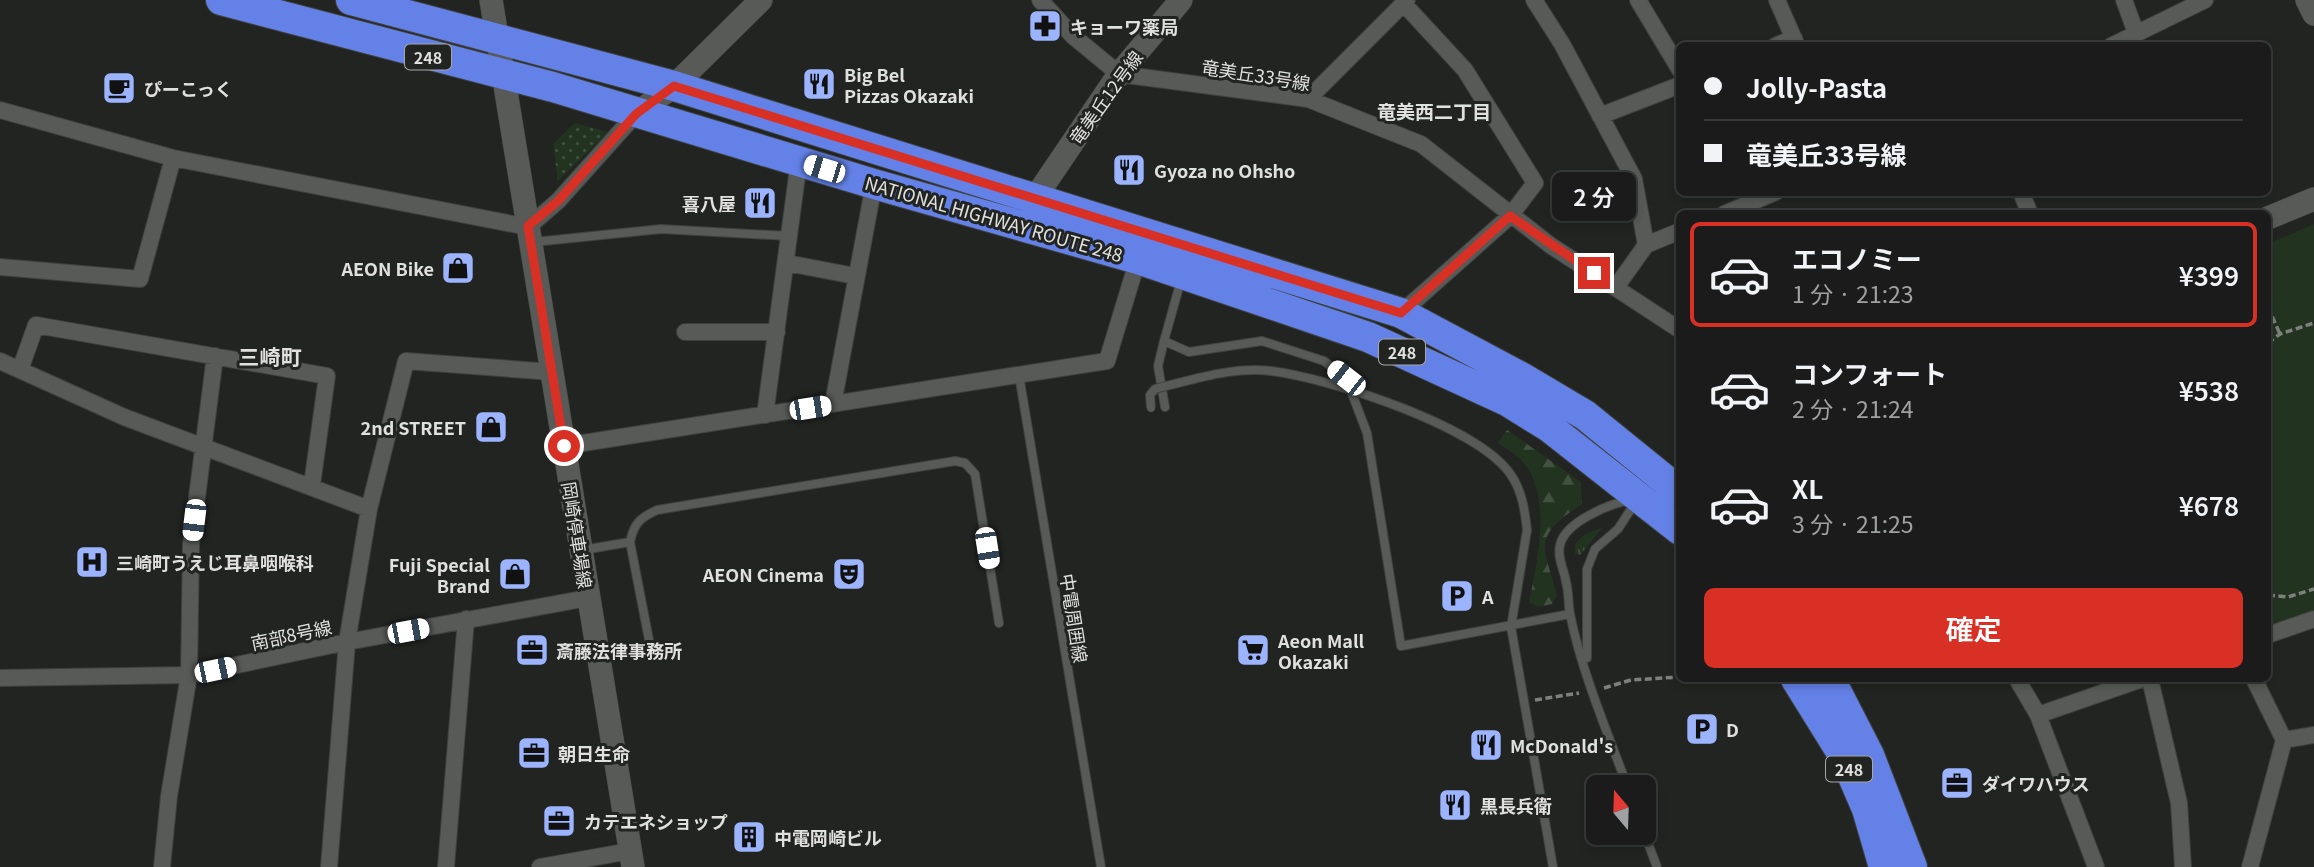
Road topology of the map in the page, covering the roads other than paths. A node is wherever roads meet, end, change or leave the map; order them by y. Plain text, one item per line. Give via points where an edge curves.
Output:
1 (221, 0) edge
2 (351, 0) edge
3 (491, 0) edge
4 (761, 0) edge
5 (1040, 0) edge
6 (1181, 0) edge
7 (1534, 0) edge
8 (1638, 0) edge
9 (1777, 0) edge
10 (2124, 0) edge
11 (2205, 0) edge
12 (2307, 0) edge
13 (1405, 1) edge
14 (2314, 14) edge
15 (2136, 33) junction
16 (497, 37) junction
17 (1795, 42) edge
18 (2119, 42) edge
19 (1676, 63) edge
20 (1119, 74) junction
21 (504, 75) junction
22 (674, 86) junction
23 (1676, 87) edge
24 (1308, 99) junction
25 (0, 110) edge
26 (636, 114) junction
27 (1600, 116) junction
28 (173, 158) junction
29 (799, 161) junction
30 (874, 184) junction
31 (1767, 196) edge
32 (1035, 198) junction
33 (2314, 199) edge
34 (1733, 210) edge
35 (1510, 216) junction
36 (2271, 217) edge
37 (1676, 233) edge
38 (530, 235) junction
39 (789, 236) junction
40 (1646, 245) junction
41 (1138, 259) junction
42 (787, 262) junction
43 (0, 267) edge
44 (1183, 274) junction
45 (855, 276) junction
46 (1616, 287) junction
47 (1401, 313) junction
48 (1676, 327) edge
49 (685, 332) dead end
50 (777, 332) junction
51 (1164, 341) junction
52 (215, 356) junction
53 (0, 360) edge
54 (20, 370) junction
55 (552, 372) junction
56 (1019, 375) junction
57 (832, 404) junction
58 (1165, 407) dead end
59 (1151, 408) dead end
60 (765, 415) junction
61 (564, 446) junction
62 (202, 447) junction
63 (1676, 484) edge
64 (312, 485) junction
65 (1676, 485) edge
66 (1640, 498) junction
67 (369, 509) junction
68 (1676, 527) edge
69 (631, 542) junction
70 (582, 550) junction
71 (588, 598) junction
72 (1570, 614) junction
73 (466, 619) junction
74 (2314, 619) edge
75 (999, 623) dead end
76 (1511, 627) junction
77 (2271, 634) edge
78 (347, 642) junction
79 (598, 653) junction
80 (1587, 670) junction
81 (189, 675) junction
82 (0, 678) edge
83 (1798, 682) edge
84 (1832, 682) edge
85 (2019, 682) edge
86 (2133, 682) edge
87 (2151, 682) edge
88 (2255, 682) edge
89 (2038, 715) junction
90 (2314, 735) edge
91 (2284, 740) junction
92 (1623, 775) edge
93 (1649, 845) edge
94 (631, 859) edge
95 (162, 867) edge
96 (329, 867) edge
97 (446, 867) edge
98 (540, 867) edge
99 (1101, 867) edge
100 (1553, 867) edge
101 (1657, 867) edge
102 (1884, 867) edge
103 (1912, 867) edge
104 (2096, 867) edge
105 (2183, 867) edge
106 (2250, 867) edge

1 - 21 highway, NATIONAL HIGHWAY ROUTE 248 / 248
2 - 16 highway, NATIONAL HIGHWAY ROUTE 248 / 248
3 - 16 main road, 岡崎停車場線
4 - 22 main road
5 - 20 street via 1073,36
6 - 20 main road, 竜美丘12号線
7 - 27 street
8 - 19 street
9 - 17 street
10 - 15 street
11 - 15 street
12 - 14 main road
13 - 24 street
13 - 35 street via 1465,70 1535,183
15 - 18 street
16 - 21 main road, 岡崎停車場線
16 - 22 highway, NATIONAL HIGHWAY ROUTE 248 / 248
20 - 24 street, 竜美丘33号線
20 - 32 main road, 竜美丘12号線
21 - 26 highway, NATIONAL HIGHWAY ROUTE 248 / 248
21 - 38 main road, 岡崎停車場線
22 - 26 main road
22 - 32 highway, NATIONAL HIGHWAY ROUTE 248 / 248
23 - 27 street
24 - 35 street, 竜美丘33号線 via 1421,144
25 - 28 street
26 - 29 highway, NATIONAL HIGHWAY ROUTE 248 / 248
26 - 38 street
27 - 40 street via 1634,179
28 - 38 street
28 - 43 street via 140,279
29 - 30 highway, NATIONAL HIGHWAY ROUTE 248 / 248
29 - 39 street
30 - 41 highway, NATIONAL HIGHWAY ROUTE 248 / 248
30 - 45 street
31 - 34 street
32 - 47 highway, NATIONAL HIGHWAY ROUTE 248 / 248
33 - 36 main road
35 - 46 street, 竜美丘33号線
35 - 47 street
37 - 40 street
38 - 39 lane via 661,229
38 - 55 main road, 岡崎停車場線
39 - 42 street
40 - 46 street
41 - 44 highway, NATIONAL HIGHWAY ROUTE 248 / 248
41 - 56 street via 1107,361
42 - 45 street
42 - 50 street
44 - 51 lane
44 - 66 highway, NATIONAL HIGHWAY ROUTE 248 / 248 via 1368,337 1495,396 1549,427
45 - 57 street
46 - 48 street, 竜美丘33号線
47 - 63 highway, NATIONAL HIGHWAY ROUTE 248 / 248 via 1585,415
49 - 50 street
50 - 60 street
51 - 58 lane via 1158,366
51 - 76 lane via 1189,352 1262,341 1324,361 1346,378 1367,433 1401,646
52 - 54 street via 36,325
52 - 62 street
52 - 64 street via 327,376
53 - 54 street
54 - 62 street
55 - 61 main road, 岡崎停車場線
55 - 67 street via 406,361
56 - 57 street
56 - 99 lane, 中電周囲線
57 - 60 street
59 - 76 lane, bridge via 1150,395 1155,389 1269,370 1376,397 1467,439 1498,460 1521,493 1527,530
60 - 61 street
61 - 70 main road, 岡崎停車場線
62 - 64 street
62 - 81 street via 191,544
64 - 67 street
65 - 66 main road
66 - 68 highway, NATIONAL HIGHWAY ROUTE 248 / 248
66 - 72 lane via 1618,502 1564,536 1559,558
66 - 80 lane via 1618,529 1595,550 1587,569
67 - 78 street
69 - 70 lane
69 - 75 lane via 633,528 650,513 955,461 965,463 975,474
69 - 79 lane via 650,645
70 - 71 main road, 岡崎停車場線
71 - 73 street, 南部8号線
71 - 79 main road, 岡崎停車場線
72 - 76 lane
72 - 80 lane
73 - 78 street, 南部8号線
73 - 97 street
74 - 77 street
76 - 100 lane
78 - 81 street, 南部8号線
78 - 96 street
79 - 94 main road, 岡崎停車場線
80 - 92 lane
81 - 82 street, 南部8号線
81 - 95 street
83 - 102 highway, 248 via 1845,758 1867,809
84 - 103 highway, 248 via 1869,755
85 - 89 street
86 - 89 street
87 - 105 street via 2179,803
88 - 91 street
89 - 104 street
90 - 91 street
91 - 106 street
93 - 101 lane
94 - 98 street

